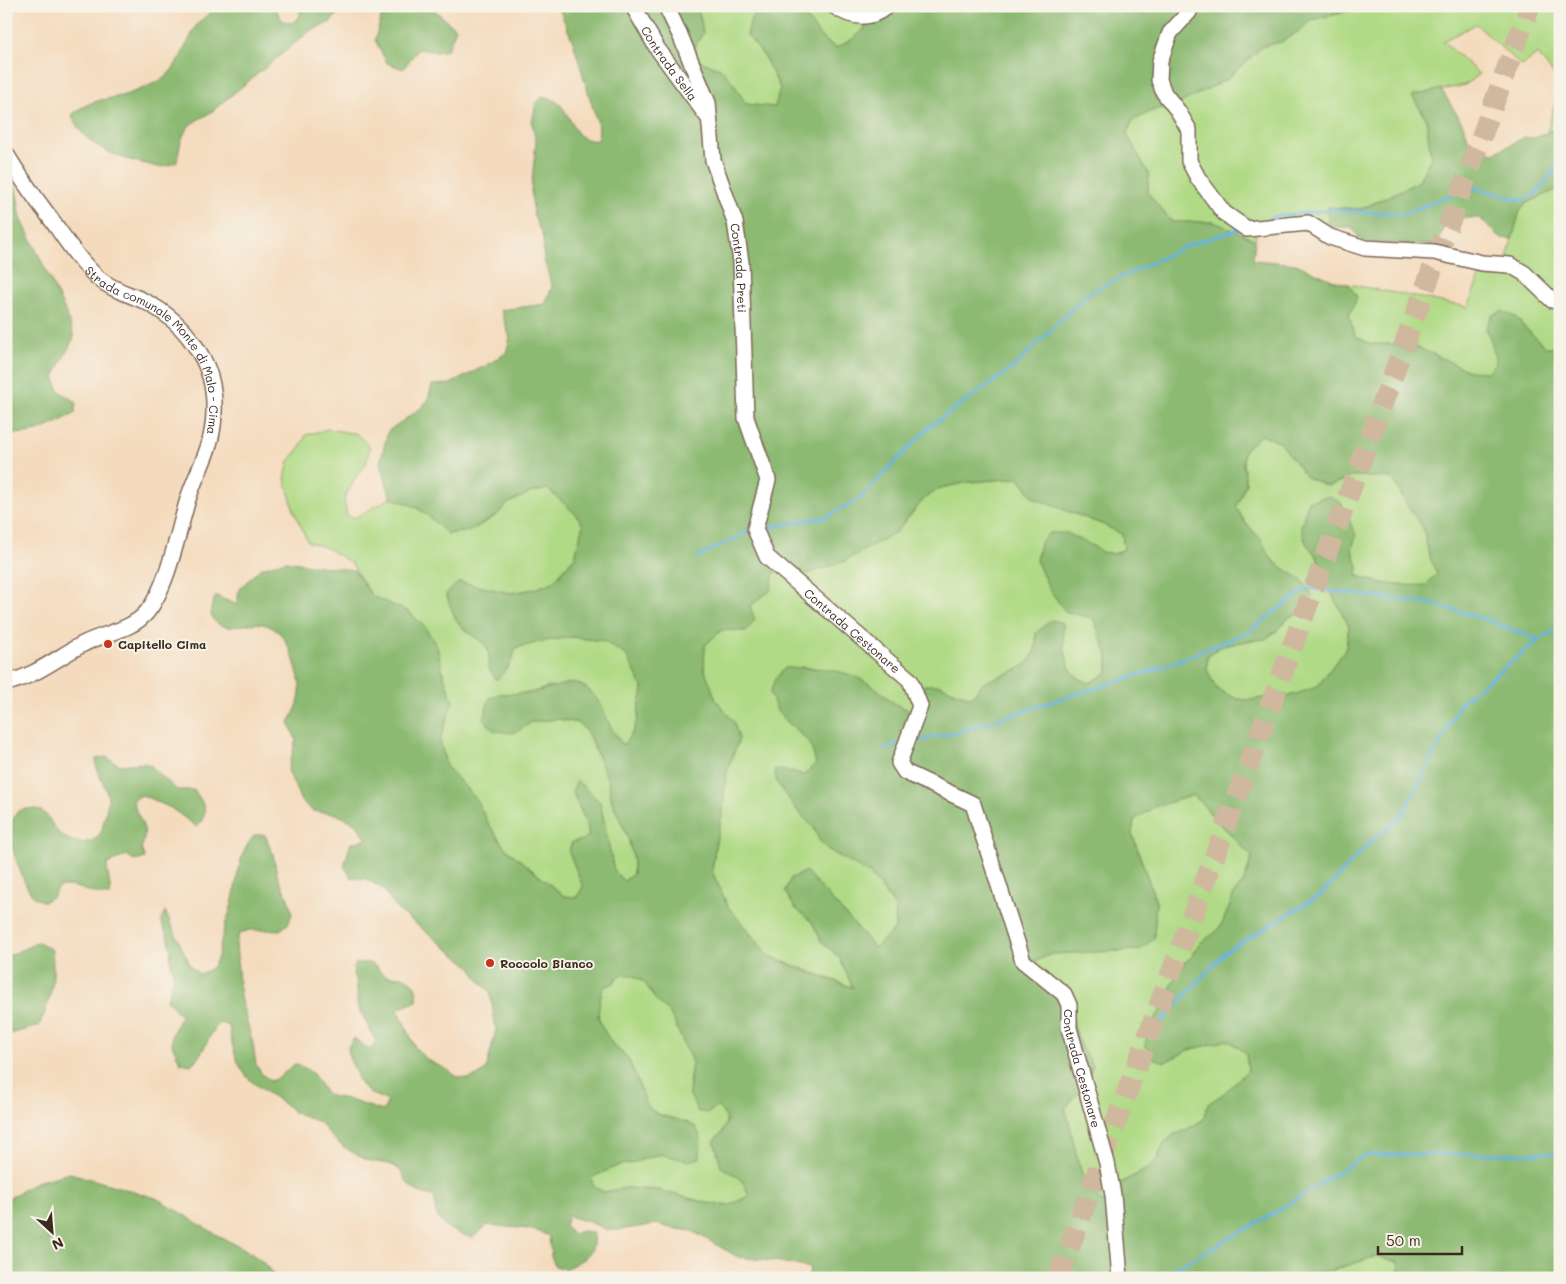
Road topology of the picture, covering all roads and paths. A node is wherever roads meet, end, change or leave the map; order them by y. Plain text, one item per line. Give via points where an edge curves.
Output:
1 (633, 6) edge
2 (666, 6) edge
3 (834, 6) edge
4 (887, 6) edge
5 (1191, 6) edge
6 (708, 118) junction
7 (6, 154) edge
8 (1560, 302) edge
9 (206, 364) junction
10 (223, 386) dead end
11 (757, 533) joint
12 (6, 683) edge
13 (1120, 1278) edge

1 - 6 street, Contrada Sella via 657,48
2 - 6 street, Contrada Preti via 708,103
3 - 4 street via 846,14 866,17
5 - 8 street via 1170,33 1160,61 1158,80 1189,130 1189,161 1224,213 1247,229 1308,224 1330,237 1366,248 1434,252 1510,266 1524,273 1552,300
6 - 11 street, Contrada Preti via 713,160 735,222 741,262 746,418 768,480
7 - 9 street, Strada comunale Monte di Malo - Cima via 82,262 108,285 176,320
9 - 10 street via 216,368
9 - 12 street, Strada comunale Monte di Malo - Cima via 214,402 210,443 152,605 131,624 84,643 29,675
11 - 13 street, Contrada Cestonare via 767,557 910,680 920,706 899,763 905,772 973,804 1023,961 1064,994 1069,1005 1069,1028 1112,1184

